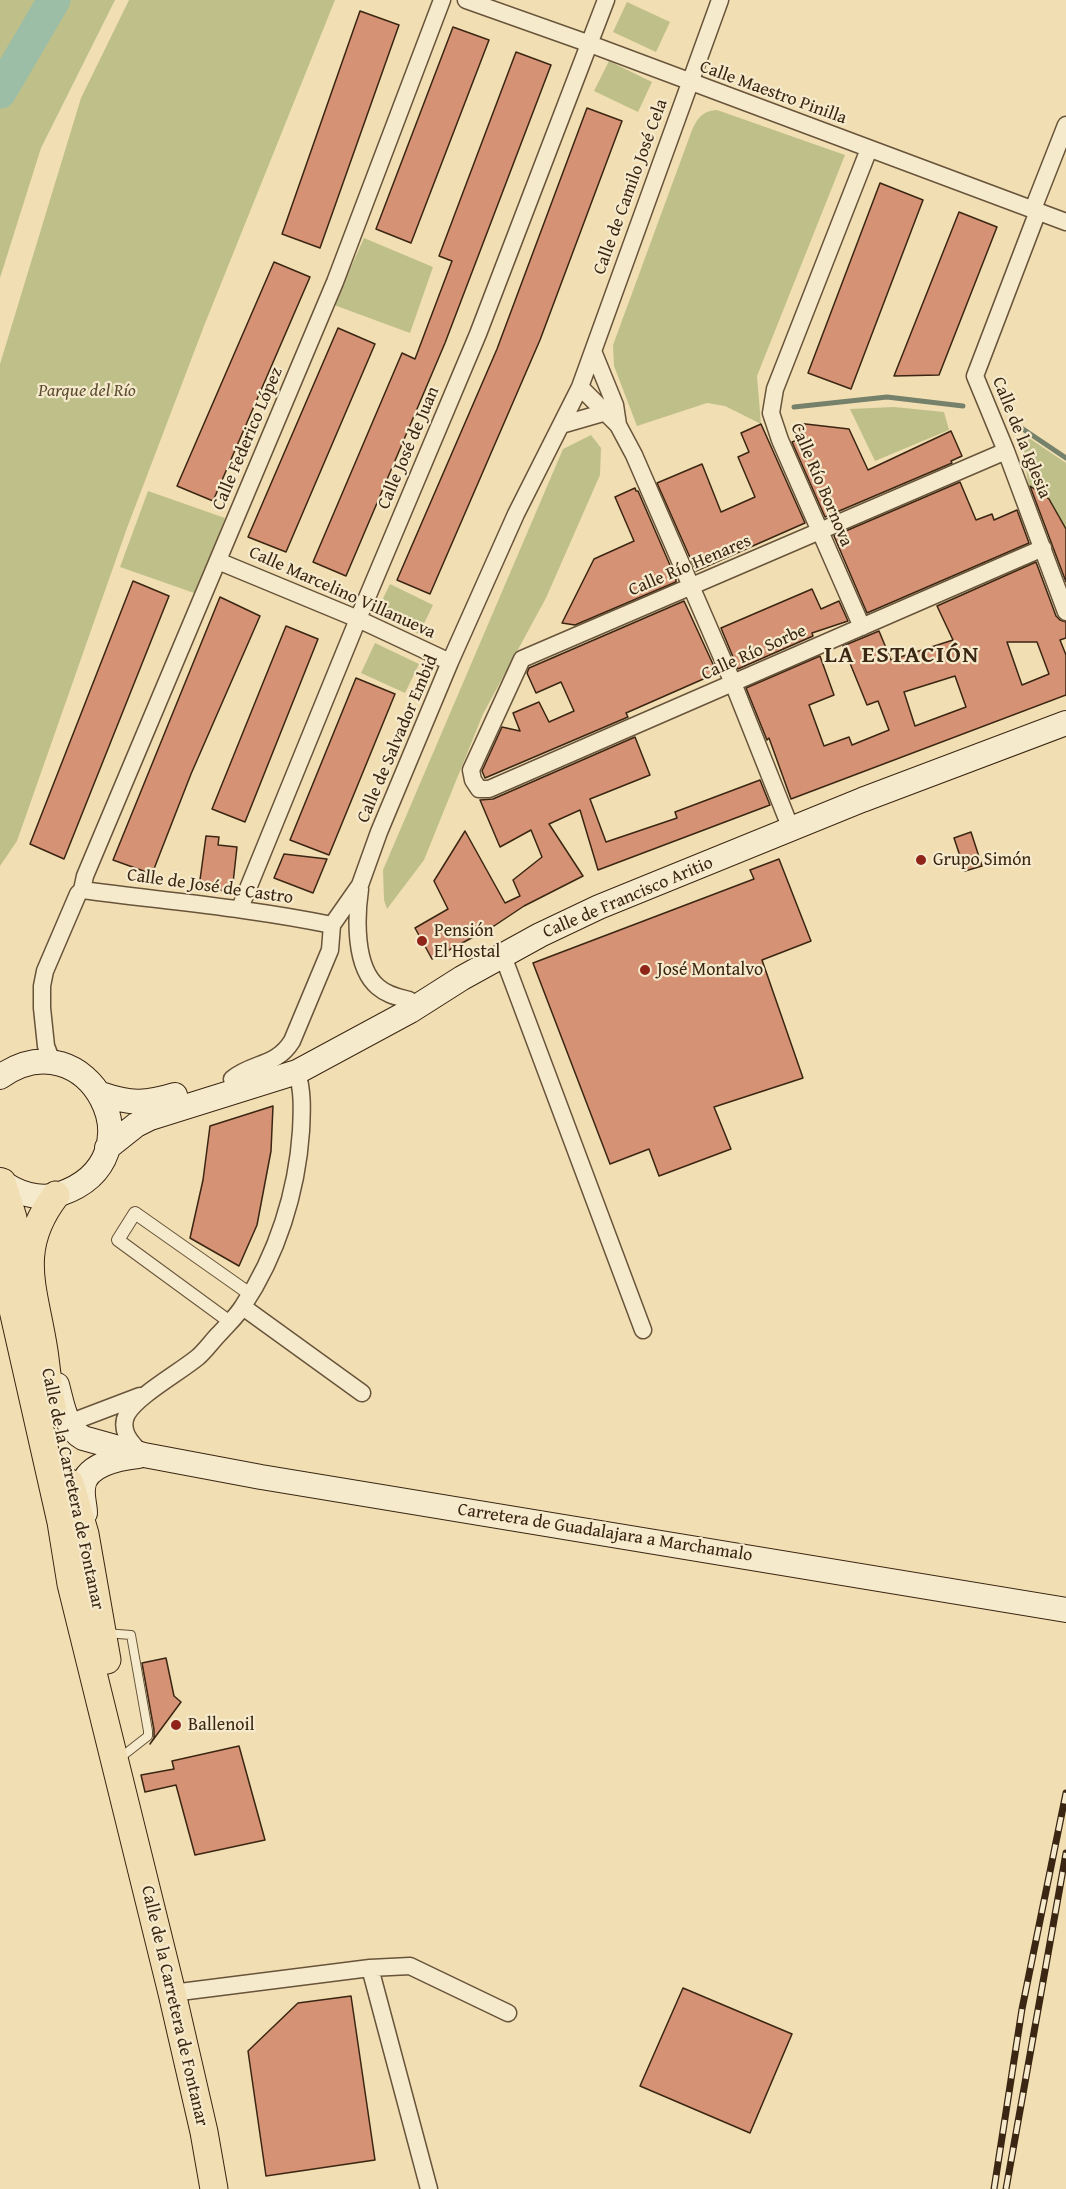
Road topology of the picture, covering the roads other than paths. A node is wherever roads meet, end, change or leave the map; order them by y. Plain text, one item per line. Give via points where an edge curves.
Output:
1 (442, 0) edge
2 (466, 0) edge
3 (606, 0) edge
4 (720, 0) edge
5 (590, 44) junction
6 (690, 83) junction
7 (1066, 125) edge
8 (869, 149) junction
9 (1035, 210) junction
10 (1066, 222) edge
11 (593, 351) junction
12 (580, 387) junction
13 (606, 412) junction
14 (561, 425) junction
15 (618, 425) junction
16 (1006, 451) junction
17 (820, 531) junction
18 (1043, 548) junction
19 (218, 561) junction
20 (691, 587) junction
21 (1066, 612) edge
22 (358, 619) junction
23 (862, 627) junction
24 (450, 662) junction
25 (733, 683) junction
26 (1066, 723) edge
27 (479, 789) joint
28 (791, 829) junction
29 (360, 885) junction
30 (82, 890) junction
31 (240, 908) junction
32 (332, 925) junction
33 (503, 956) junction
34 (462, 978) junction
35 (409, 1000) junction
36 (57, 1064) junction
37 (297, 1072) junction
38 (0, 1077) edge
39 (231, 1079) junction
40 (101, 1094) junction
41 (108, 1148) junction
42 (1, 1181) edge
43 (56, 1195) junction
44 (247, 1300) junction
45 (230, 1322) junction
46 (643, 1330) dead end
47 (44, 1352) junction
48 (362, 1393) dead end
49 (144, 1395) junction
50 (69, 1423) junction
51 (144, 1455) junction
52 (85, 1534) junction
53 (1066, 1610) edge
54 (119, 1755) junction
55 (370, 1968) junction
56 (172, 1993) junction
57 (508, 2013) dead end
58 (214, 2189) edge
59 (429, 2189) edge

1 - 19 street, Calle Federico López via 335,282
2 - 5 street, Calle Maestro Pinilla
3 - 5 street, Calle José de Juan
4 - 6 street, Calle de Camilo José Cela
5 - 6 street, Calle Maestro Pinilla
5 - 22 street, Calle José de Juan via 478,334
6 - 8 street, Calle Maestro Pinilla
6 - 11 street, Calle de Camilo José Cela
7 - 9 street, Calle de la Iglesia
8 - 9 street, Calle Maestro Pinilla
8 - 17 street, Calle Río Bornova via 775,389 771,413
9 - 10 street, Calle Maestro Pinilla
9 - 16 street, Calle de la Iglesia via 975,376
11 - 12 street, Calle de Camilo José Cela
11 - 15 street via 615,405
12 - 13 street
12 - 14 street, Calle de Salvador Embid
13 - 14 street
13 - 15 street
14 - 24 street, Calle de Salvador Embid via 516,514
15 - 20 street
16 - 17 street, Calle Río Henares
16 - 18 street, Calle de la Iglesia
17 - 20 street, Calle Río Henares
17 - 23 street, Calle Río Bornova
18 - 21 street, Calle de la Iglesia
18 - 23 street, Calle Río Sorbe
19 - 22 street, Calle Marcelino Villanueva
19 - 30 street, Calle Federico López
20 - 25 street
20 - 27 street, Calle Río Henares via 522,659 471,770
22 - 24 street, Calle Marcelino Villanueva
22 - 31 street, Calle José de Juan
23 - 25 street, Calle Río Sorbe
24 - 29 street, Calle de Salvador Embid
25 - 27 street, Calle Río Sorbe via 489,789
25 - 28 street
26 - 28 main road, Calle de Francisco Aritio
28 - 33 main road, Calle de Francisco Aritio via 599,907
29 - 32 street, Calle de Salvador Embid
29 - 35 street via 358,941 371,979 382,990
30 - 31 street, Calle de José de Castro
30 - 36 street, Calle Federico López via 42,986 46,1046
31 - 32 street, Calle de José de Castro
32 - 39 street, Calle de Salvador Embid via 330,950 286,1050
33 - 34 main road, Calle de Francisco Aritio
33 - 46 street
34 - 35 main road
34 - 37 main road, Calle de Francisco Aritio
35 - 39 main road via 294,1060
36 - 38 main road via 21,1066
36 - 40 main road via 86,1077
37 - 41 main road, Calle de Francisco Aritio via 150,1118
37 - 44 street via 302,1089 299,1162 282,1227
39 - 40 main road via 151,1102 120,1101
40 - 41 main road via 109,1115
41 - 43 main road via 89,1178
42 - 43 main road via 27,1195
42 - 54 main road, Calle de la Carretera de Fontanar via 13,1218 6,1279 61,1522 71,1584
43 - 47 main road, Calle de la Carretera de Fontanar via 40,1222 29,1264
44 - 45 street
44 - 45 street via 135,1213 118,1240
44 - 48 street
45 - 49 street via 199,1356
47 - 50 main road
47 - 52 main road, Calle de la Carretera de Fontanar via 48,1391
49 - 50 street
49 - 51 street via 129,1411 124,1428 126,1436
50 - 51 main road via 83,1438
51 - 52 main road via 112,1460 85,1479
51 - 53 main road, Carretera de Guadalajara a Marchamalo
52 - 54 main road, Calle de la Carretera de Fontanar
54 - 56 main road, Calle de la Carretera de Fontanar via 131,1824
55 - 56 street
55 - 57 street via 410,1966
55 - 59 street
56 - 58 main road, Calle de la Carretera de Fontanar

